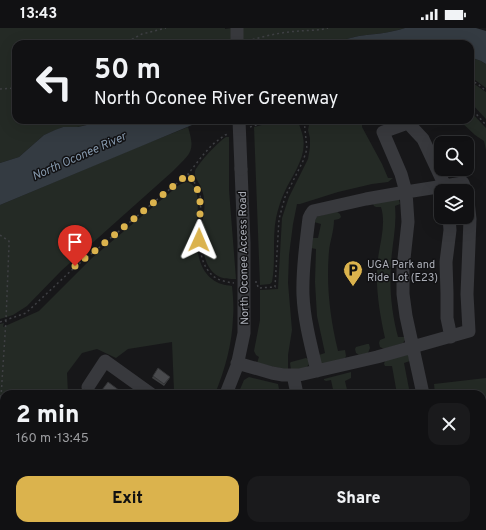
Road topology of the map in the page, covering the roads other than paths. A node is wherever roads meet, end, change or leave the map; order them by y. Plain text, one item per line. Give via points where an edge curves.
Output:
1 (237, 28) edge
2 (241, 40) edge
3 (243, 124) edge
4 (405, 124) edge
5 (409, 124) edge
6 (443, 184) edge
7 (434, 189) edge
8 (406, 192) junction
9 (450, 224) edge
10 (470, 224) edge
11 (451, 337) junction
12 (413, 347) junction
13 (238, 362) junction
14 (317, 371) junction
15 (293, 375) junction
16 (88, 387) dead end
17 (145, 390) edge
18 (228, 390) edge
19 (296, 390) edge
20 (422, 390) edge

1 - 2 street
3 - 13 street, North Oconee Access Road, bridge via 241,169 244,333
4 - 8 street via 383,132
5 - 6 street via 423,139
7 - 8 street
8 - 12 street via 408,222 403,284 406,316
8 - 14 street via 366,198 310,214 304,254 303,295
9 - 11 street via 446,262 447,318
10 - 11 street via 467,294 469,331
11 - 12 street
12 - 14 street
12 - 20 street
13 - 15 street via 272,373
13 - 18 street, North Oconee Access Road
14 - 15 street
15 - 19 street
16 - 17 street via 105,361

